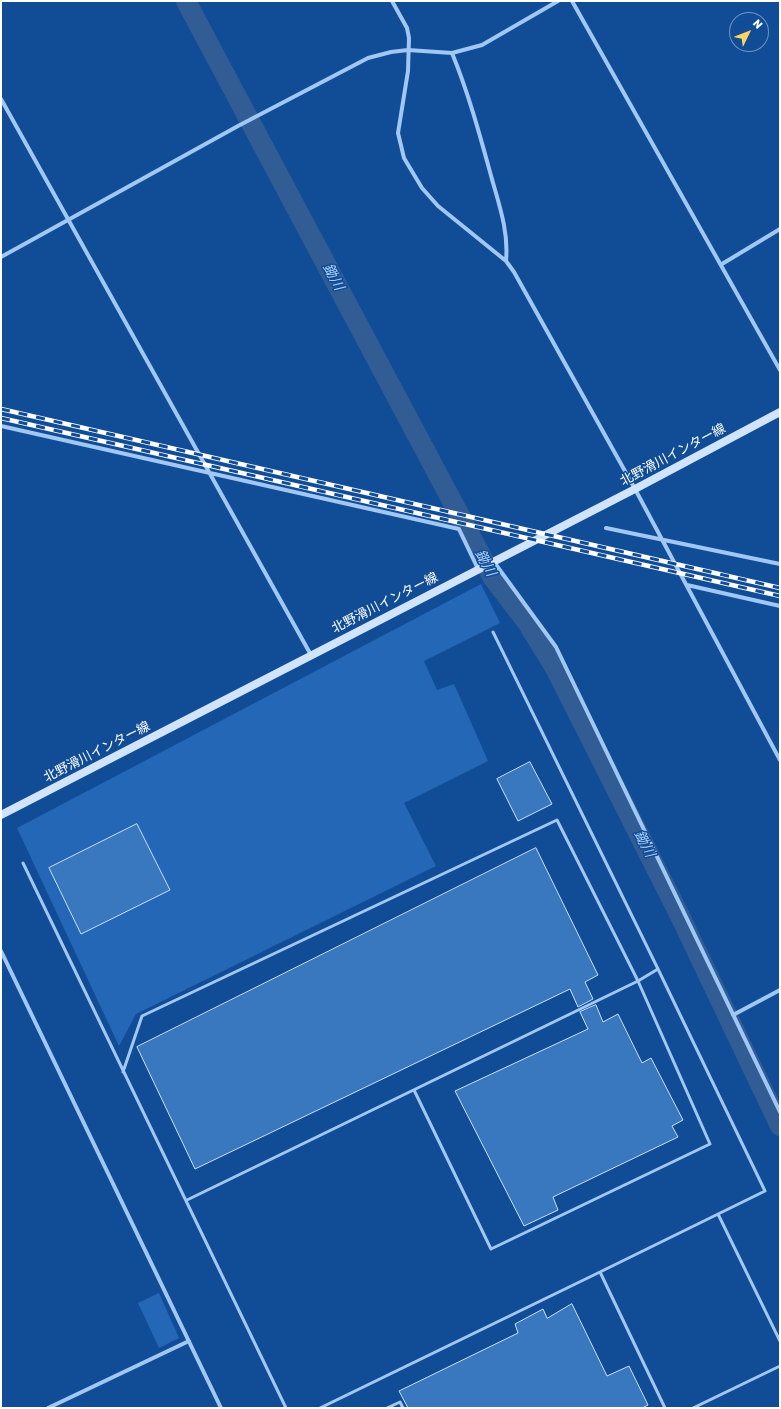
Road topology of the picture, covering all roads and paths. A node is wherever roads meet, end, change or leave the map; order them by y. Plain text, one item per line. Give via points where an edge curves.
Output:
1 (392, 1) edge
2 (558, 1) edge
3 (572, 1) edge
4 (408, 50) junction
5 (452, 53) junction
6 (1, 99) edge
7 (70, 220) junction
8 (780, 229) edge
9 (1, 257) edge
10 (506, 261) junction
11 (722, 264) junction
12 (780, 370) edge
13 (780, 412) edge
14 (1, 426) edge
15 (210, 473) junction
16 (635, 489) junction
17 (606, 528) dead end
18 (662, 539) junction
19 (494, 561) junction
20 (780, 564) edge
21 (478, 569) junction
22 (687, 585) junction
23 (780, 606) edge
24 (493, 632) dead end
25 (311, 655) junction
26 (780, 760) edge
27 (1, 815) edge
28 (23, 862) dead end
29 (1, 952) edge
30 (658, 969) junction
31 (638, 981) junction
32 (780, 990) edge
33 (733, 1015) junction
34 (123, 1072) junction
35 (414, 1090) junction
36 (780, 1112) edge
37 (187, 1200) junction
38 (718, 1214) junction
39 (600, 1272) junction
40 (189, 1341) junction
41 (780, 1342) edge
42 (780, 1366) edge
43 (48, 1408) edge
44 (220, 1408) edge
45 (286, 1408) edge
46 (321, 1408) edge
47 (386, 1408) edge
48 (402, 1408) edge
49 (665, 1408) edge
50 (693, 1408) edge

1 - 4 street via 407,28
2 - 5 street via 482,45
3 - 11 street
4 - 5 street
4 - 7 street via 368,58 238,126
4 - 10 street via 408,71 398,133 404,158 422,188 438,206
5 - 10 street via 466,86 503,219 508,243
6 - 7 street
7 - 9 street
7 - 15 street
8 - 11 street
10 - 16 street
11 - 12 street
13 - 16 main road, 北野滑川インター線
14 - 15 street
15 - 21 street via 459,529
15 - 25 street
16 - 18 street
16 - 19 main road, 北野滑川インター線
17 - 18 street
18 - 20 street
18 - 22 street
19 - 21 main road, 北野滑川インター線
19 - 33 street via 556,647
21 - 25 main road, 北野滑川インター線
22 - 23 street
22 - 26 street
24 - 30 lane
25 - 27 main road, 北野滑川インター線
28 - 34 lane
29 - 40 street
30 - 31 lane
30 - 38 lane via 765,1191
31 - 34 lane via 557,820 142,1016
31 - 35 lane
31 - 35 lane via 710,1144 491,1249
32 - 33 street
33 - 36 street
34 - 37 lane
35 - 37 lane
37 - 45 lane
38 - 39 lane
38 - 41 lane
39 - 46 lane
39 - 49 lane
40 - 43 street
40 - 44 street
42 - 50 lane
47 - 48 lane via 400,1402

